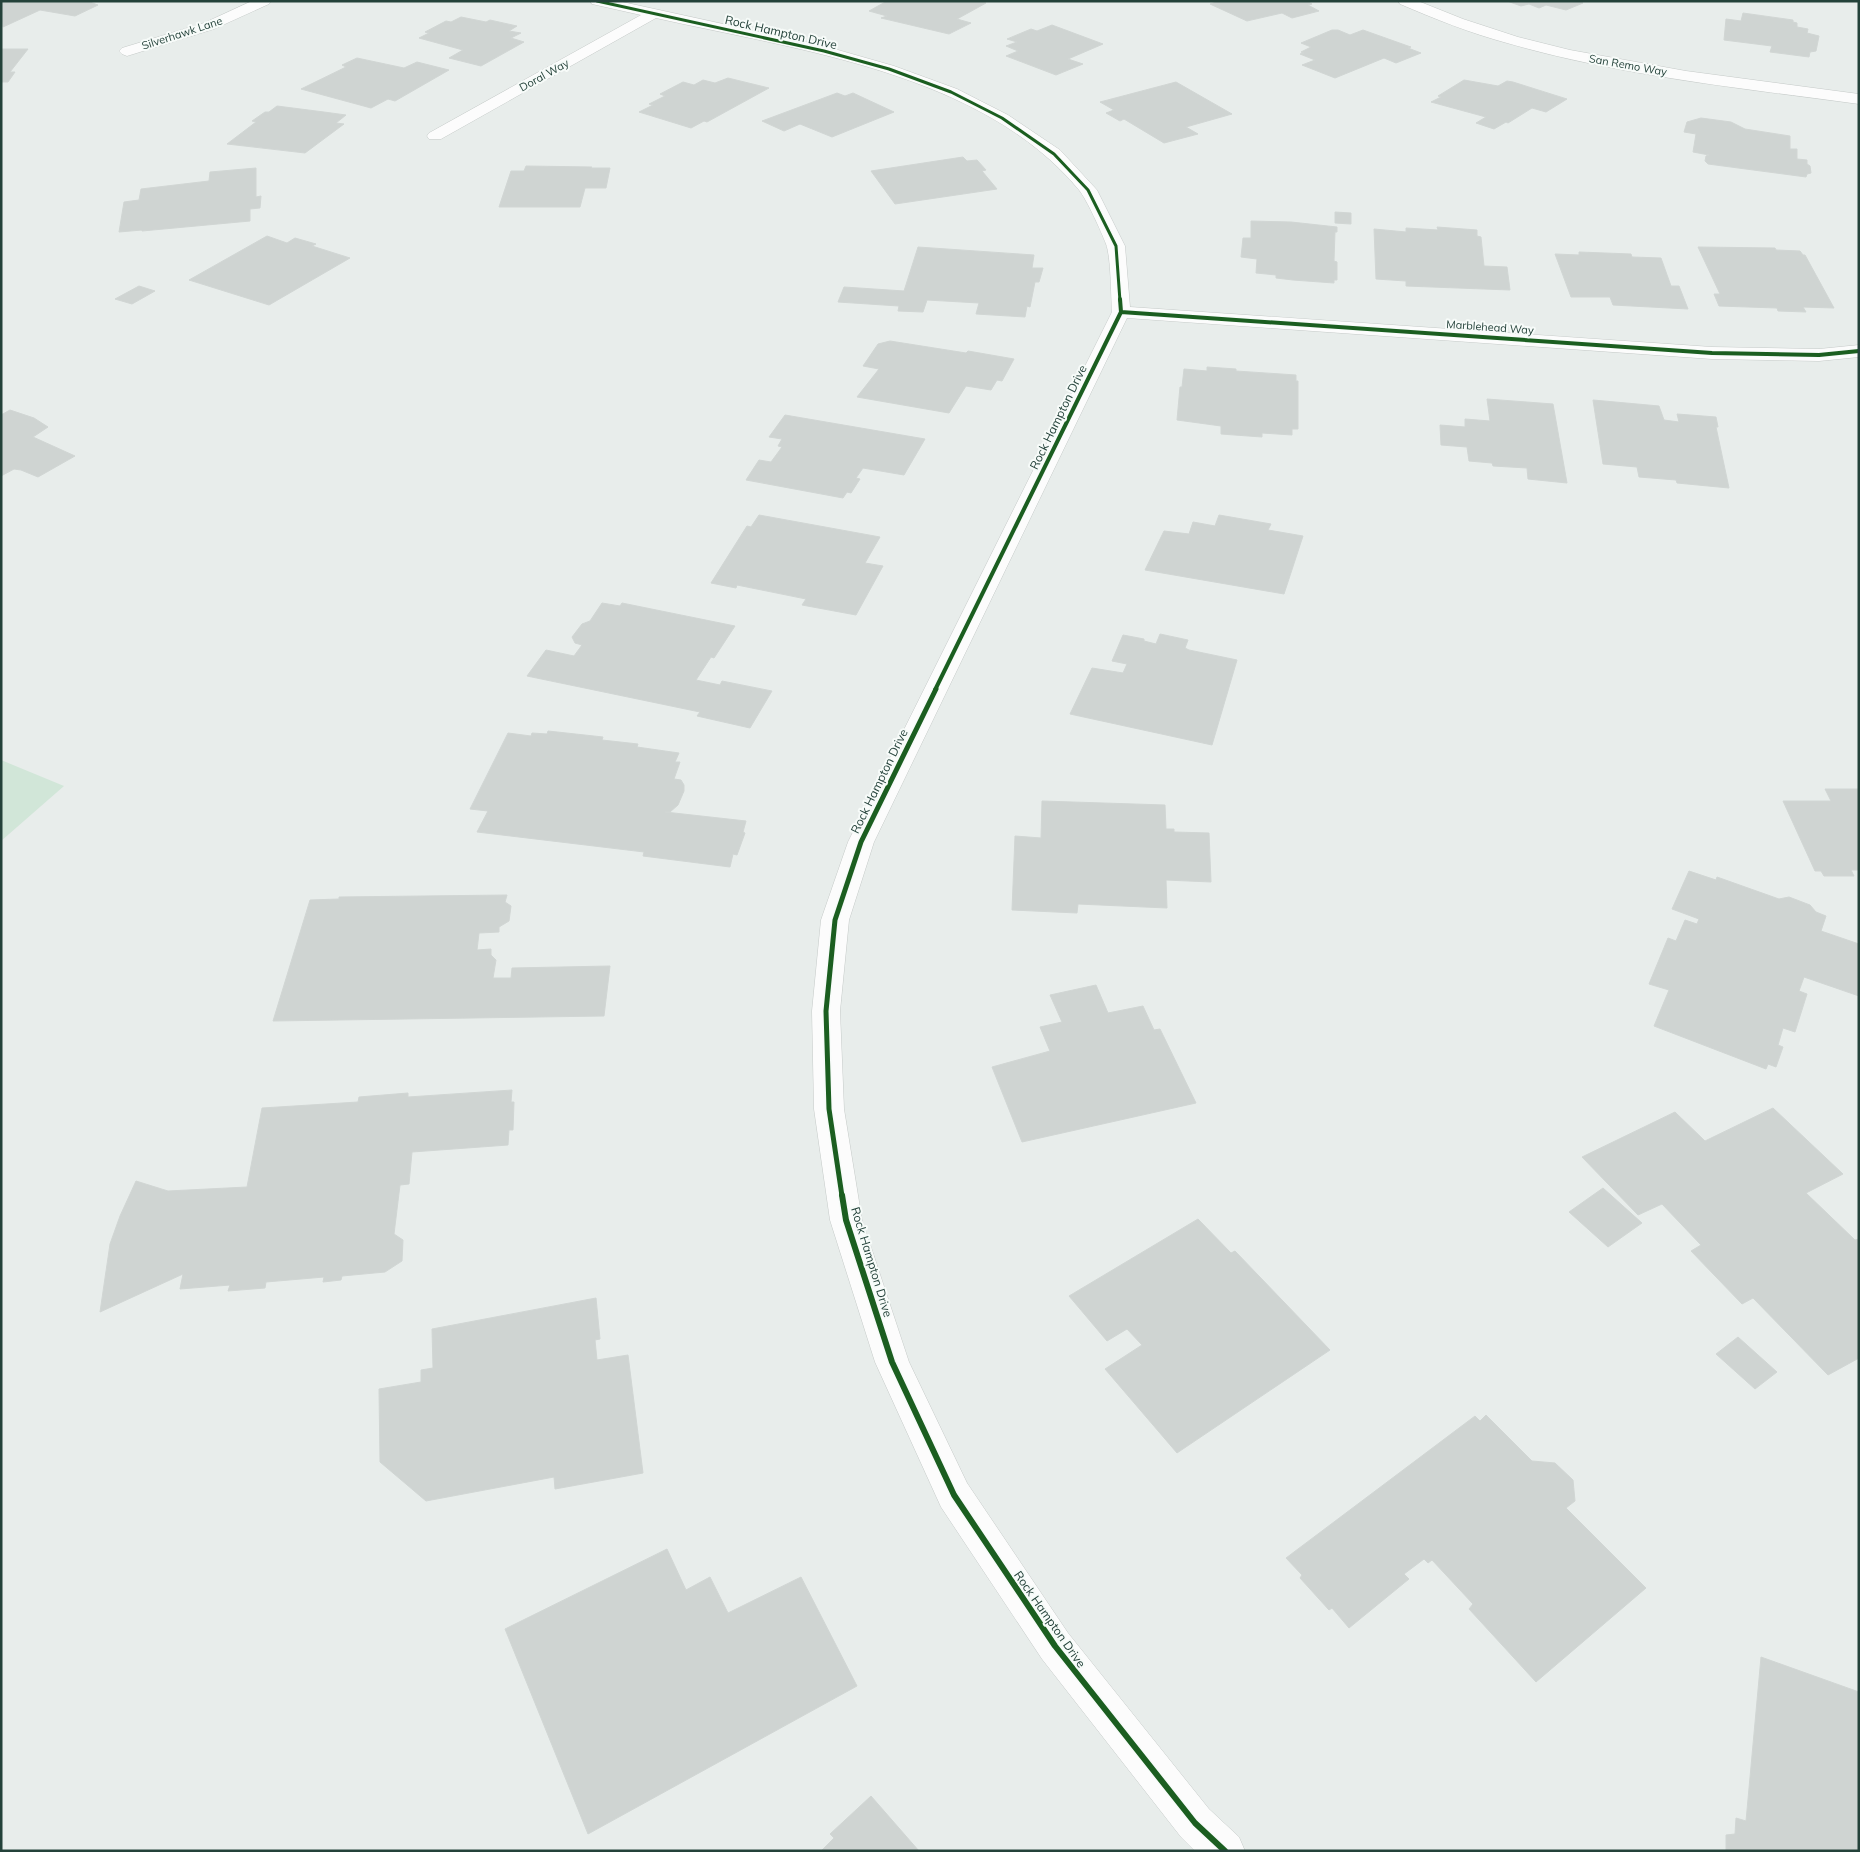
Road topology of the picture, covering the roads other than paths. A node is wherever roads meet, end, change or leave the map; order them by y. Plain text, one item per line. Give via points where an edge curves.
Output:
1 (264, 1) edge
2 (597, 1) edge
3 (1405, 1) edge
4 (653, 14) junction
5 (127, 51) dead end
6 (1859, 99) edge
7 (435, 136) dead end
8 (1121, 312) junction
9 (1859, 351) edge
10 (1225, 1851) edge

1 - 5 street, Silverhawk Lane via 208,26
2 - 4 street, Rock Hampton Drive
3 - 6 street, San Remo Way via 1490,34 1610,62
4 - 7 street, Doral Way
4 - 8 street, Rock Hampton Drive via 824,51 890,69 951,92 1002,118 1054,154 1088,190 1116,246
8 - 9 street, Marblehead Way via 1712,353 1819,355
8 - 10 street, Rock Hampton Drive via 861,842 835,920 826,1011 829,1109 846,1220 889,1353 954,1495 1054,1646 1195,1823

